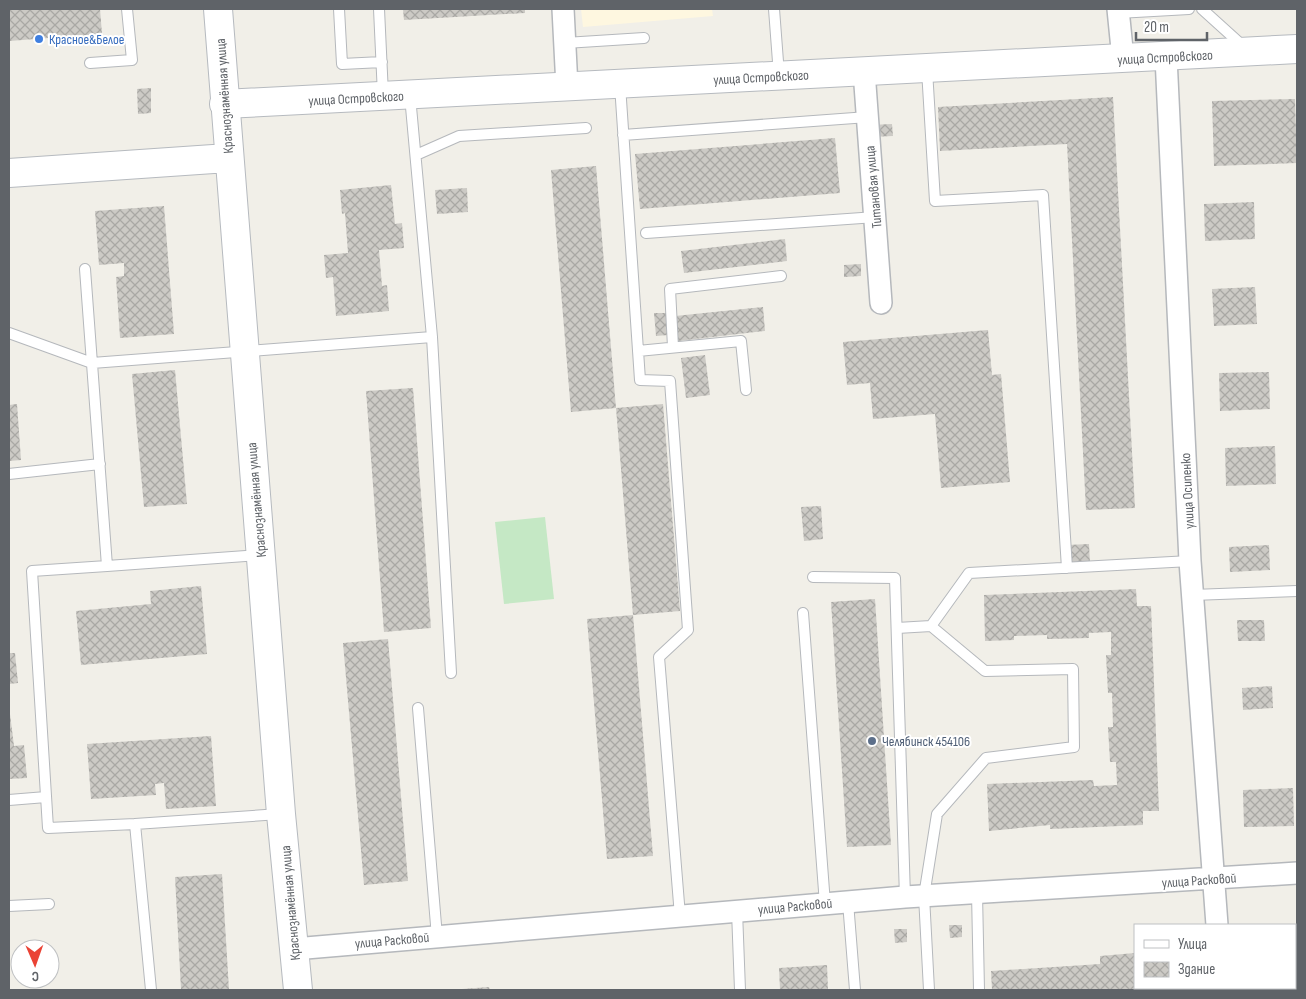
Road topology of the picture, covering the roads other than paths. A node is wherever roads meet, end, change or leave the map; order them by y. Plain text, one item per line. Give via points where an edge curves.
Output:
1 (127, 9) edge
2 (218, 9) edge
3 (338, 9) edge
4 (378, 9) edge
5 (563, 9) edge
6 (774, 9) edge
7 (1189, 9) edge
8 (1202, 9) edge
9 (1118, 11) edge
10 (644, 38) dead end
11 (565, 43) junction
12 (1297, 50) edge
13 (1250, 53) junction
14 (1166, 57) junction
15 (1122, 59) junction
16 (382, 62) junction
17 (90, 63) dead end
18 (926, 67) junction
19 (864, 70) junction
20 (779, 76) junction
21 (620, 85) junction
22 (567, 87) junction
23 (397, 96) junction
24 (224, 104) junction
25 (868, 117) junction
26 (586, 128) dead end
27 (623, 135) junction
28 (416, 155) junction
29 (228, 158) junction
30 (9, 173) edge
31 (876, 217) junction
32 (646, 233) dead end
33 (85, 269) dead end
34 (781, 276) dead end
35 (881, 303) dead end
36 (9, 333) edge
37 (432, 337) junction
38 (673, 348) junction
39 (244, 351) junction
40 (638, 351) junction
41 (92, 363) junction
42 (746, 390) dead end
43 (100, 464) junction
44 (9, 474) edge
45 (261, 555) junction
46 (1190, 561) junction
47 (108, 566) junction
48 (1067, 568) junction
49 (813, 577) dead end
50 (1297, 591) edge
51 (1193, 595) junction
52 (803, 613) dead end
53 (931, 626) junction
54 (897, 628) junction
55 (451, 673) dead end
56 (418, 708) dead end
57 (46, 797) junction
58 (9, 800) edge
59 (281, 814) junction
60 (135, 824) junction
61 (1297, 873) edge
62 (1214, 880) junction
63 (977, 893) junction
64 (915, 897) junction
65 (848, 902) junction
66 (49, 904) dead end
67 (825, 904) junction
68 (9, 906) edge
69 (737, 911) junction
70 (680, 916) junction
71 (1217, 924) edge
72 (437, 936) junction
73 (294, 949) junction
74 (150, 990) edge
75 (298, 990) edge
76 (740, 990) edge
77 (855, 990) edge
78 (929, 990) edge
79 (979, 990) edge

1 - 17 lane via 132,60
2 - 24 street, Краснознамённая улица
3 - 16 lane via 342,64
4 - 16 lane
5 - 11 street
6 - 20 lane
7 - 9 lane
8 - 13 lane
9 - 15 street
10 - 11 lane
11 - 22 street
12 - 13 street, улица Островского
13 - 14 street, улица Островского
14 - 15 street, улица Островского
14 - 46 street, улица Осипенко
15 - 18 street, улица Островского
16 - 23 lane
18 - 19 street, улица Островского
18 - 48 lane via 934,201 1043,195
19 - 20 street, улица Островского
19 - 25 street, Титановая улица
20 - 21 street, улица Островского
21 - 22 street, улица Островского
21 - 27 lane
22 - 23 street, улица Островского
23 - 24 street, улица Островского
23 - 28 lane
24 - 29 street, Краснознамённая улица
25 - 27 lane
25 - 31 street, Титановая улица
26 - 28 lane via 458,136
27 - 40 lane
28 - 37 lane
29 - 30 street
29 - 39 street, Краснознамённая улица
31 - 32 lane
31 - 35 street, Титановая улица
33 - 41 lane
34 - 38 lane via 670,289
36 - 41 lane
37 - 39 lane
37 - 55 lane
38 - 40 lane
38 - 42 lane via 741,341
39 - 41 lane
39 - 45 street, Краснознамённая улица
40 - 70 lane via 640,380 670,381 688,630 659,657
41 - 43 lane
43 - 44 lane
43 - 47 lane
45 - 47 lane
45 - 59 street, Краснознамённая улица
46 - 48 lane
46 - 51 street, улица Осипенко
47 - 57 lane via 32,571
48 - 53 lane via 968,573
49 - 54 lane via 895,578
50 - 51 lane
51 - 62 street, улица Осипенко
52 - 67 lane
53 - 54 lane
53 - 64 lane via 985,672 1073,669 1074,747 986,758 937,814
54 - 64 lane
56 - 72 lane
57 - 58 lane
57 - 60 lane via 48,828
59 - 60 lane
59 - 73 street, Краснознамённая улица
60 - 74 lane
61 - 62 street, улица Расковой
62 - 63 street, улица Расковой
62 - 71 street, улица Осипенко
63 - 64 street, улица Расковой
63 - 79 lane
64 - 65 street, улица Расковой
64 - 78 lane
65 - 67 street, улица Расковой
65 - 77 lane
66 - 68 lane
67 - 69 street, улица Расковой
69 - 70 street, улица Расковой
69 - 76 lane
70 - 72 street, улица Расковой
72 - 73 street, улица Расковой
73 - 75 street, Краснознамённая улица

